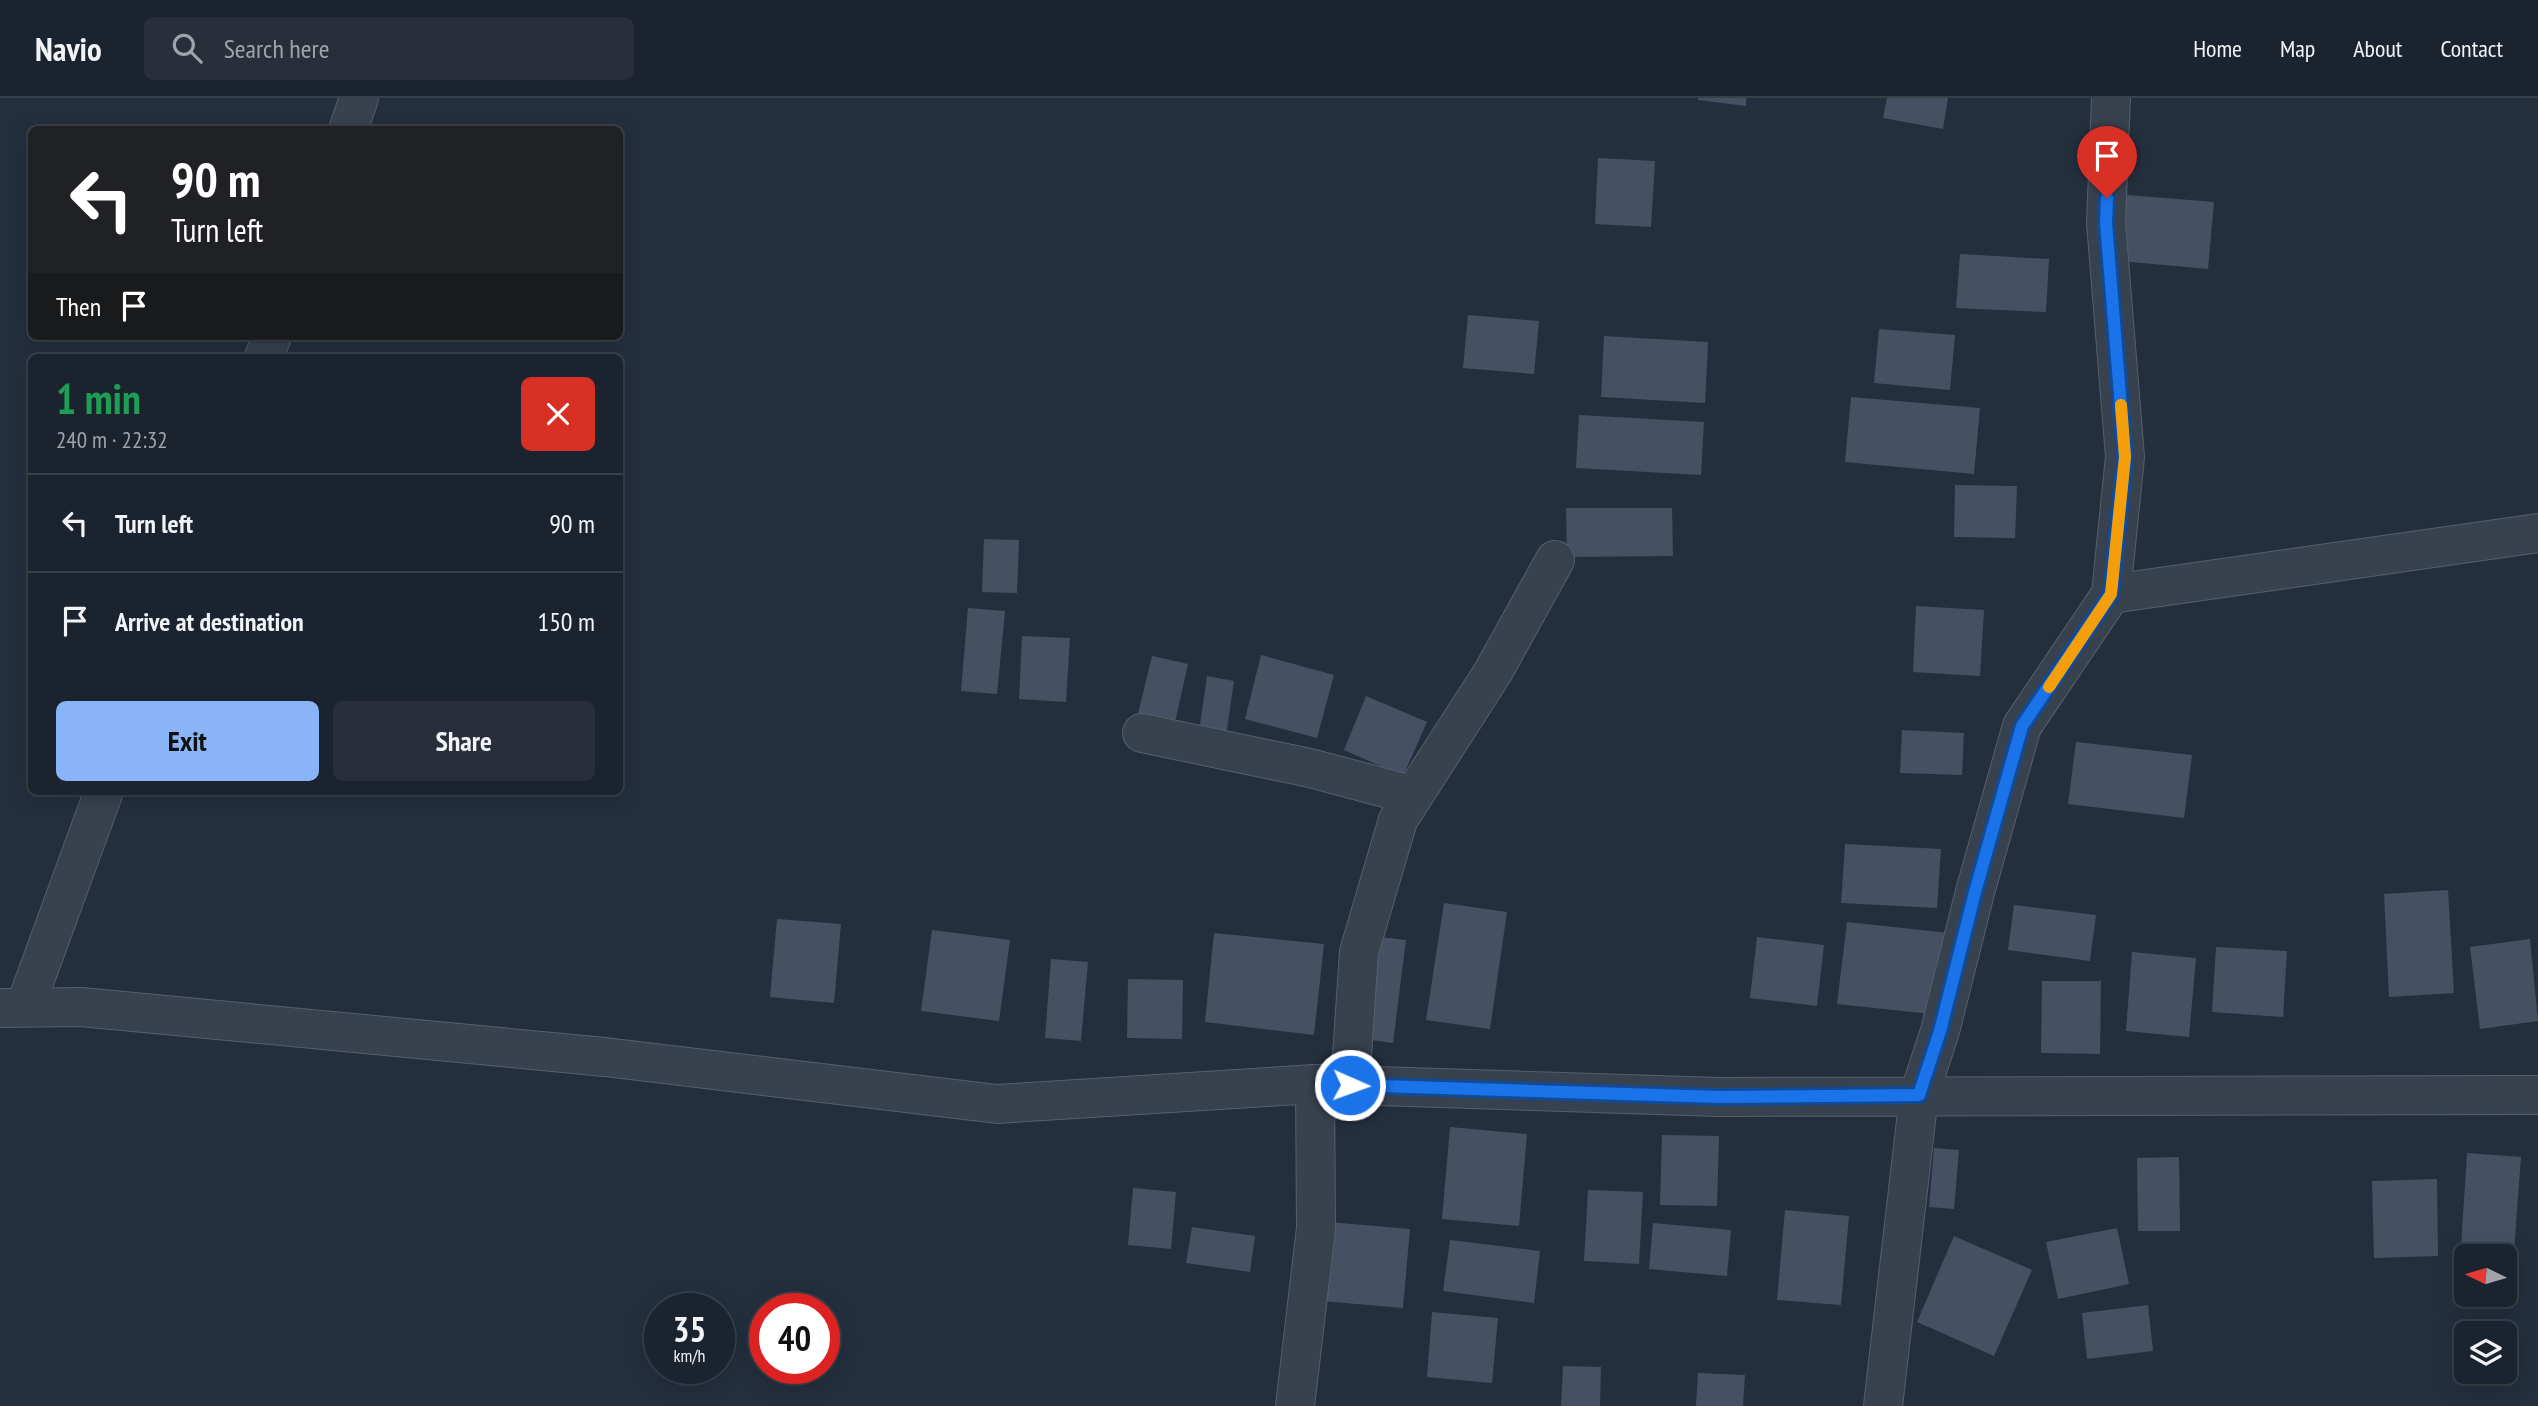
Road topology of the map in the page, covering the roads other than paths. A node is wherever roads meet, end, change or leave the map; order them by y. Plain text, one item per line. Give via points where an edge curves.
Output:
1 (359, 98) edge
2 (2111, 98) edge
3 (349, 126) edge
4 (2538, 533) edge
5 (1555, 560) dead end
6 (2111, 594) junction
7 (1142, 733) dead end
8 (102, 795) edge
9 (1411, 795) junction
10 (12, 1007) edge
11 (1333, 1084) junction
12 (2538, 1094) edge
13 (1919, 1095) junction
14 (1295, 1406) edge
15 (1883, 1406) edge

1 - 3 street
2 - 6 street via 2106,223 2125,457
4 - 6 street
5 - 9 street via 1493,672
6 - 13 street via 2022,726
7 - 9 street via 1310,768
8 - 10 street
9 - 11 street via 1398,820 1359,952
10 - 11 street via 81,1007 592,1056 997,1104
11 - 13 street via 1719,1097
11 - 14 street
12 - 13 street via 2318,1098
13 - 15 street

